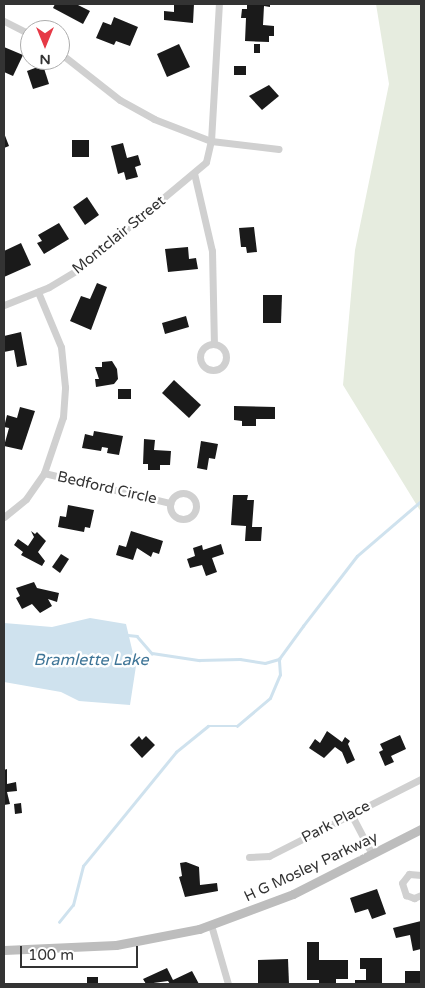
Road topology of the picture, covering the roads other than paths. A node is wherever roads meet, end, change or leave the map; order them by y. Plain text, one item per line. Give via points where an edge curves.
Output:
1 (219, 4) edge
2 (4, 21) edge
3 (20, 29) edge
4 (70, 61) edge
5 (211, 141) junction
6 (279, 150) dead end
7 (194, 173) junction
8 (38, 292) junction
9 (4, 305) edge
10 (214, 344) dead end
11 (44, 473) junction
12 (170, 503) dead end
13 (4, 517) edge
14 (421, 779) edge
15 (351, 814) junction
16 (421, 829) edge
17 (372, 854) junction
18 (250, 857) dead end
19 (421, 875) edge
20 (421, 895) edge
21 (211, 925) junction
22 (4, 950) edge
23 (228, 984) edge

1 - 5 street, Montclair Street
2 - 3 street
4 - 5 street via 130,107
5 - 6 street
5 - 7 street, Montclair Street via 208,160
7 - 8 street, Montclair Street via 87,264
7 - 10 street via 212,251
8 - 9 street, Montclair Street
8 - 11 street via 58,337 65,387 61,428
11 - 12 street, Bedford Circle
11 - 13 street via 26,499
14 - 15 street, Park Place
15 - 17 street
15 - 18 street, Park Place via 269,856
16 - 17 main road, H G Mosley Parkway
17 - 21 main road, H G Mosley Parkway via 293,894
19 - 20 street via 409,874 402,883 406,895 414,898
21 - 22 main road, H G Mosley Parkway via 116,945
21 - 23 street

